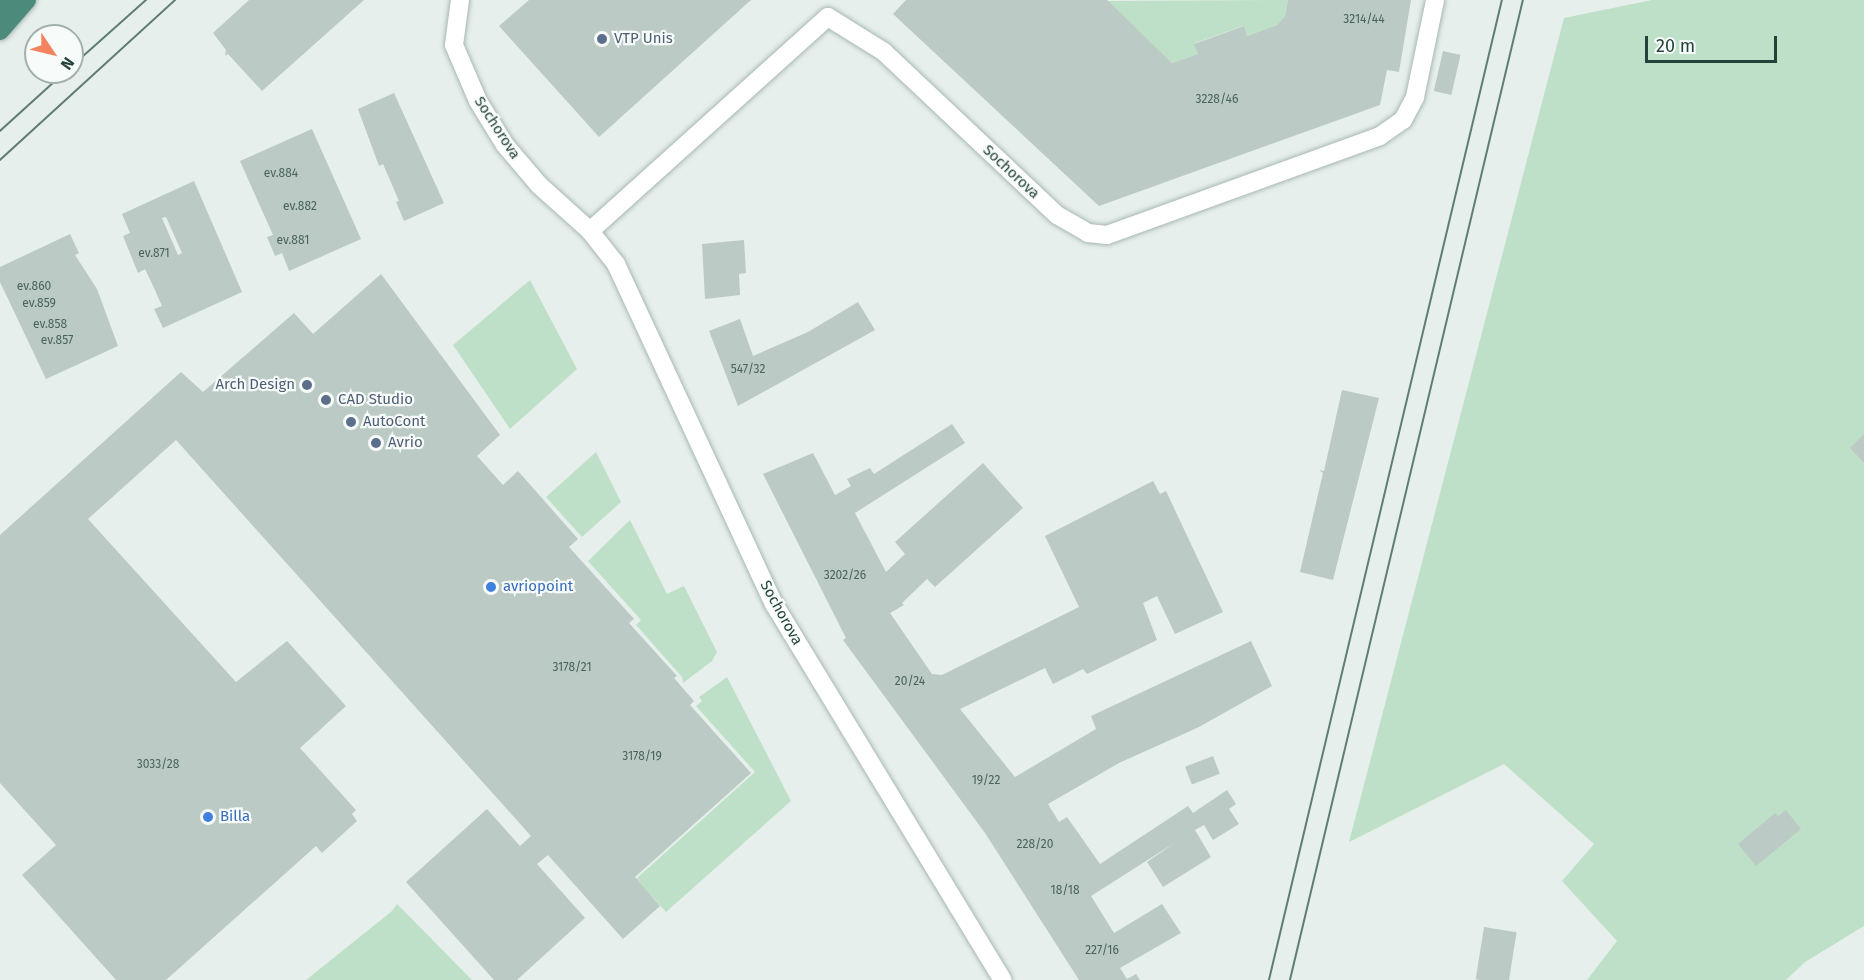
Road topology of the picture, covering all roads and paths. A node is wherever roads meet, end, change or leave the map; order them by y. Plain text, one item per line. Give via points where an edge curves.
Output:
1 (13, 0) edge
2 (22, 0) edge
3 (27, 0) edge
4 (460, 0) edge
5 (1435, 0) edge
6 (0, 9) edge
7 (0, 21) edge
8 (0, 31) edge
9 (590, 231) junction
10 (1003, 980) edge

1 - 6 highway
2 - 7 highway
3 - 8 highway
4 - 9 street, Sochorova via 454,45 478,101 505,145 539,185
5 - 9 street, Sochorova via 1415,97 1403,120 1380,136 1107,235 1088,233 1057,215 884,52 828,17
9 - 10 street, Sochorova via 616,264 774,604

